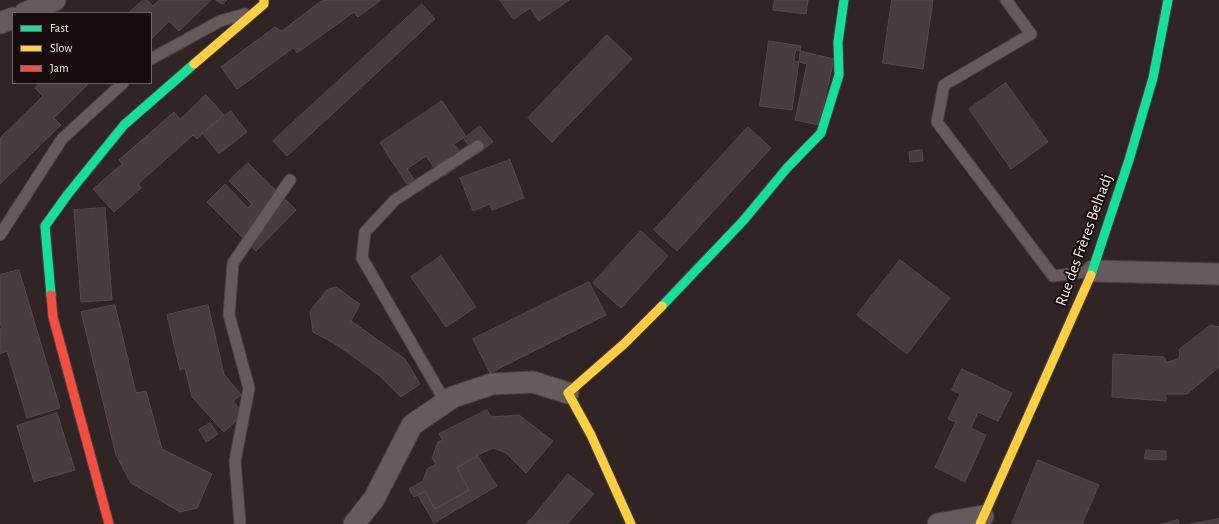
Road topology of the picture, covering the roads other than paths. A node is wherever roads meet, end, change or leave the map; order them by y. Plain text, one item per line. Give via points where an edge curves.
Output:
1 (55, 0) edge
2 (264, 0) edge
3 (844, 0) edge
4 (1006, 0) edge
5 (1168, 0) edge
6 (255, 11) junction
7 (27, 12) edge
8 (12, 18) edge
9 (0, 24) edge
10 (152, 59) edge
11 (122, 84) edge
12 (478, 146) dead end
13 (290, 180) dead end
14 (0, 235) edge
15 (1093, 271) junction
16 (1219, 274) edge
17 (568, 393) junction
18 (446, 403) junction
19 (981, 520) edge
20 (109, 524) edge
21 (240, 524) edge
22 (354, 524) edge
23 (631, 524) edge
24 (938, 524) edge

1 - 7 street
2 - 6 street via 264,4
3 - 17 street via 838,42 839,75 821,133 686,282 625,343
4 - 15 lane via 1031,34 944,85 937,122 1053,276
5 - 15 street, Rue des Frères Belhadj via 1153,78
6 - 10 lane via 220,21
6 - 20 street via 124,125 45,226 53,316
8 - 9 street
11 - 14 lane via 62,139
12 - 18 lane via 395,200 365,232 362,258
13 - 21 lane via 233,263 229,315 249,388 235,461
15 - 16 street
15 - 19 street, Rue des Frères Belhadj
17 - 18 street via 533,382 492,384 454,397
17 - 23 street via 592,435
18 - 22 street via 412,425 374,499
19 - 24 street

